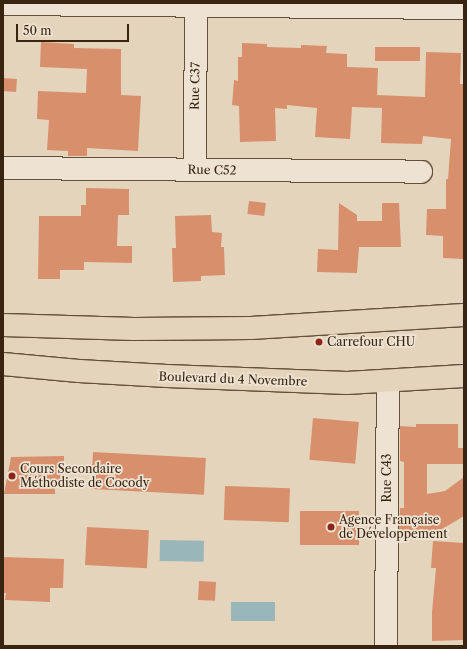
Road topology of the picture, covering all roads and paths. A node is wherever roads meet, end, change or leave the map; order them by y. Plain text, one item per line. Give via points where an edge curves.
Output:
1 (7, 4) edge
2 (196, 4) edge
3 (387, 5) edge
4 (464, 8) edge
5 (3, 168) edge
6 (195, 170) junction
7 (421, 172) dead end
8 (464, 315) edge
9 (3, 325) edge
10 (3, 364) edge
11 (464, 376) edge
12 (388, 382) junction
13 (386, 646) edge

1 - 2 street
2 - 3 street
2 - 6 street, Rue C37
3 - 4 street
5 - 6 street, Rue C52
6 - 7 street, Rue C52
8 - 9 main road via 243,328 134,329
10 - 12 main road, Boulevard du 4 Novembre via 167,376 347,383
11 - 12 main road, Boulevard du 4 Novembre
12 - 13 street, Rue C43

